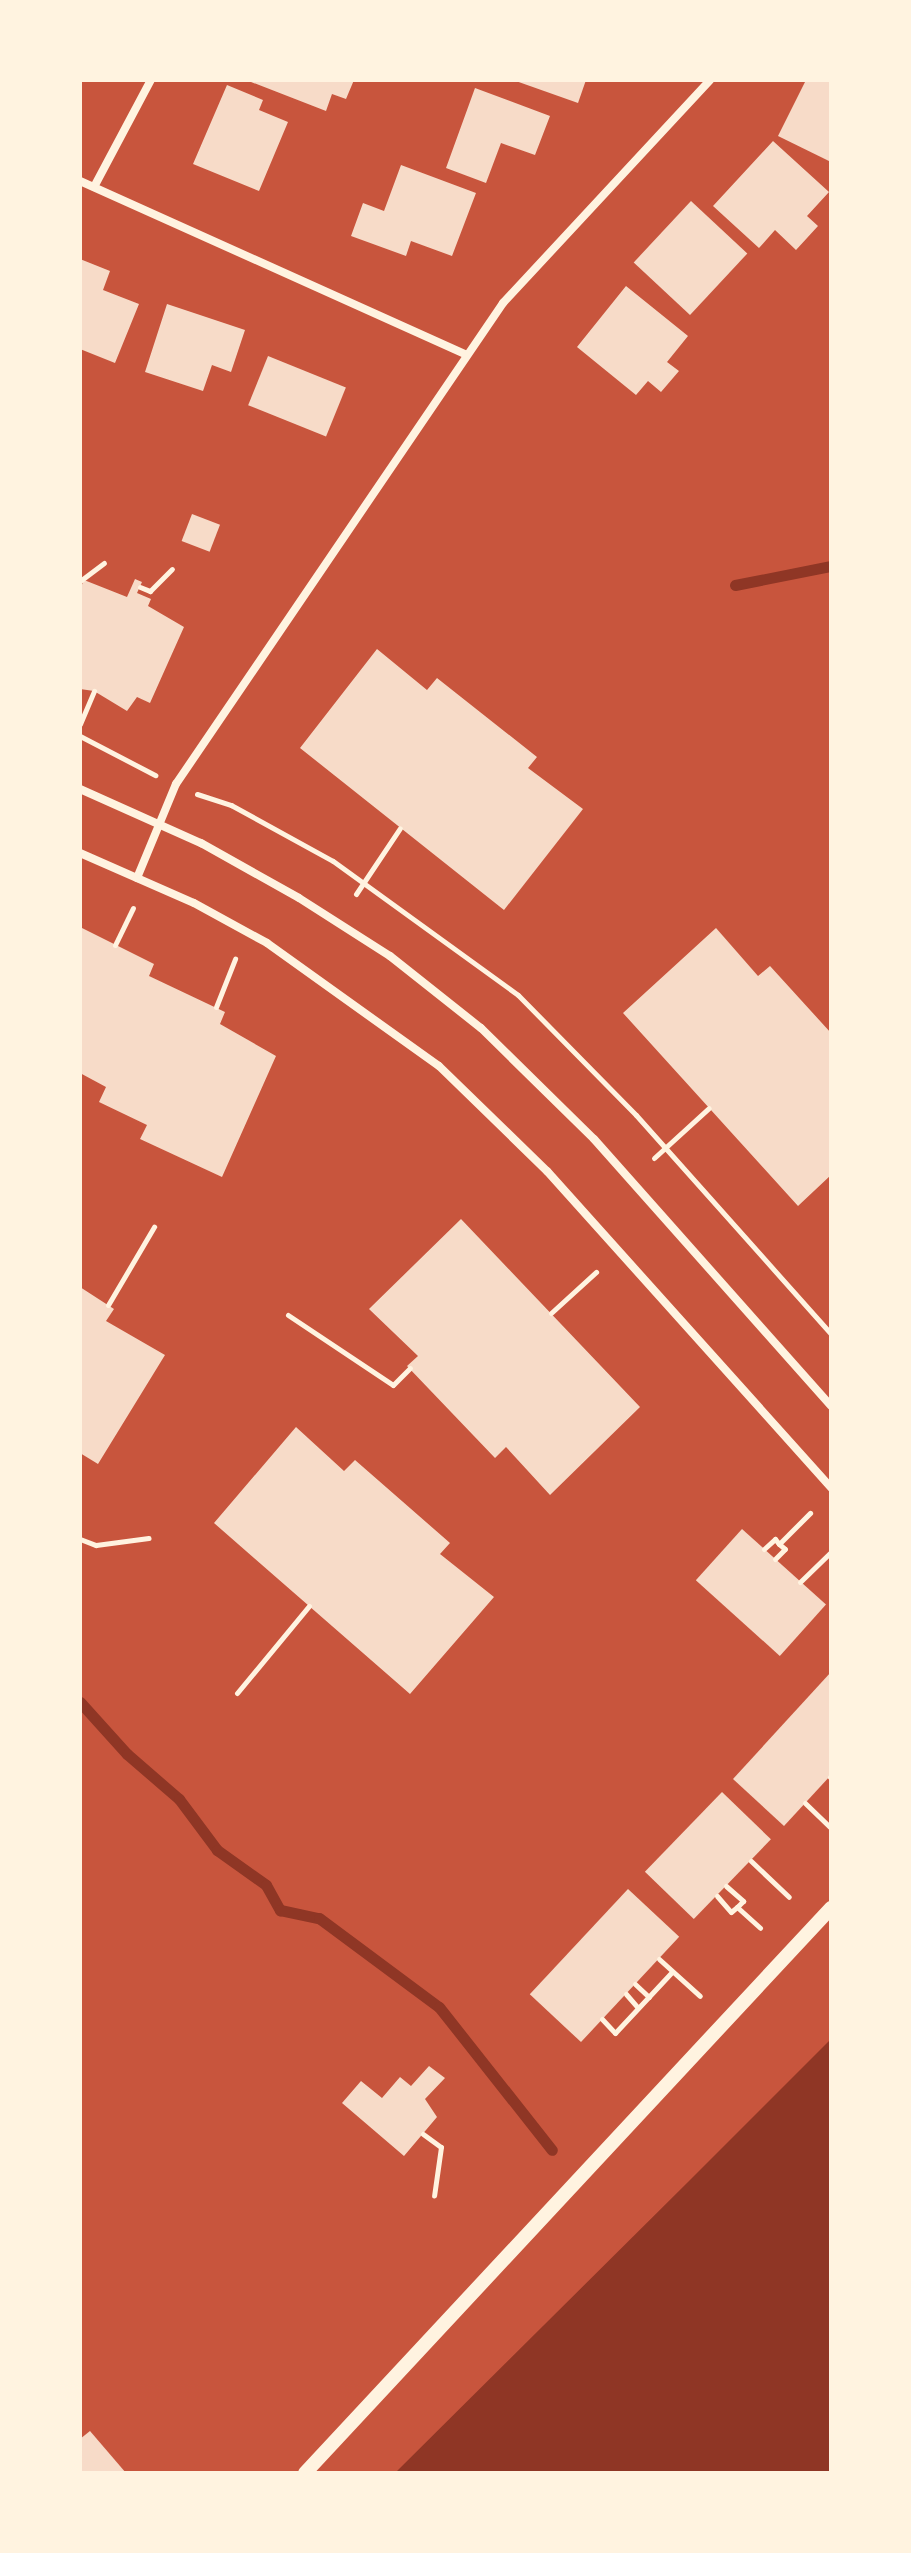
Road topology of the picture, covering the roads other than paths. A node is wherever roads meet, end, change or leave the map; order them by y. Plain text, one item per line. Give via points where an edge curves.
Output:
1 (151, 80) edge
2 (710, 80) edge
3 (80, 181) edge
4 (94, 187) junction
5 (467, 355) junction
6 (80, 789) edge
7 (159, 823) junction
8 (80, 853) edge
9 (137, 878) junction
10 (831, 1406) edge
11 (831, 1488) edge
12 (831, 1908) edge
13 (305, 2473) edge

1 - 4 street
2 - 5 street via 503,303
3 - 4 street
4 - 5 street
5 - 7 street via 176,784
6 - 7 street
7 - 9 street
7 - 10 street via 265,877 354,932 481,1028 594,1139
8 - 9 street
9 - 11 street via 267,943 439,1066 547,1171
12 - 13 street

